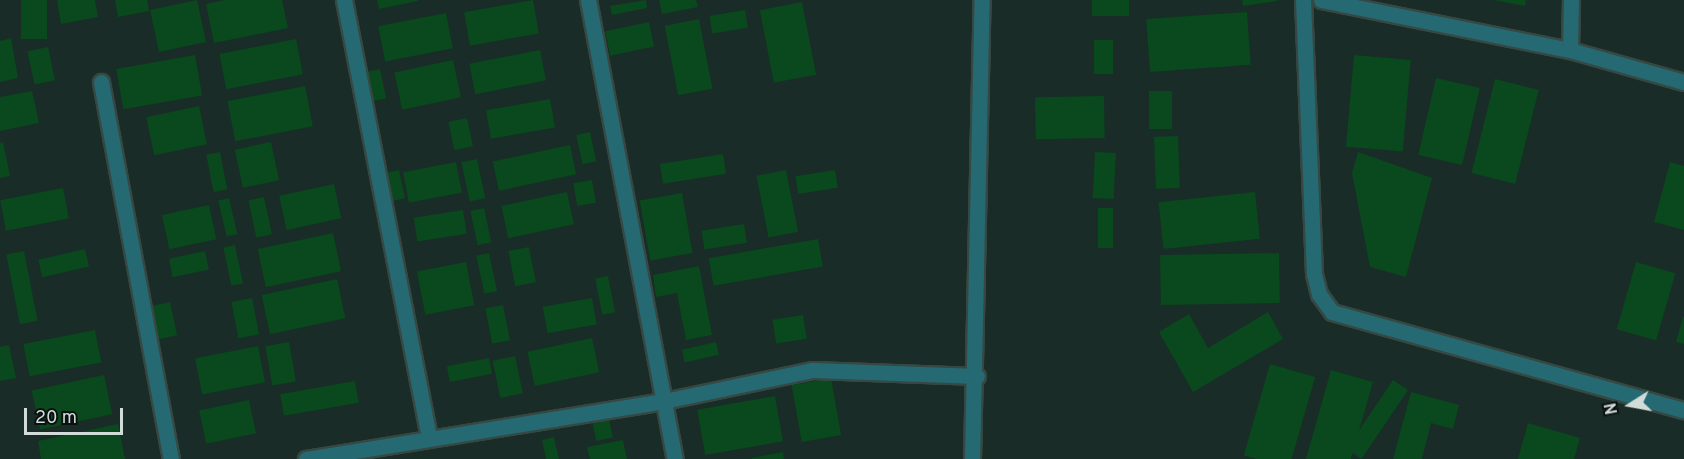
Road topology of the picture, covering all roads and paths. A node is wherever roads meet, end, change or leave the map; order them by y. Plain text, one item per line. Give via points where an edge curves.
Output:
1 (344, 0) edge
2 (588, 0) edge
3 (982, 0) edge
4 (1303, 0) edge
5 (1321, 0) edge
6 (1571, 0) edge
7 (1569, 50) junction
8 (100, 82) dead end
9 (1684, 82) edge
10 (977, 376) junction
11 (664, 401) junction
12 (1684, 410) edge
13 (429, 438) junction
14 (171, 459) edge
15 (306, 459) edge
16 (675, 459) edge
17 (972, 459) edge

1 - 13 street
2 - 11 street
3 - 10 street
4 - 12 street via 1314,274 1319,294 1332,312
5 - 7 street
6 - 7 street
7 - 9 street
8 - 14 street
10 - 11 street via 813,370
10 - 17 street
11 - 13 street
11 - 16 street
13 - 15 street

